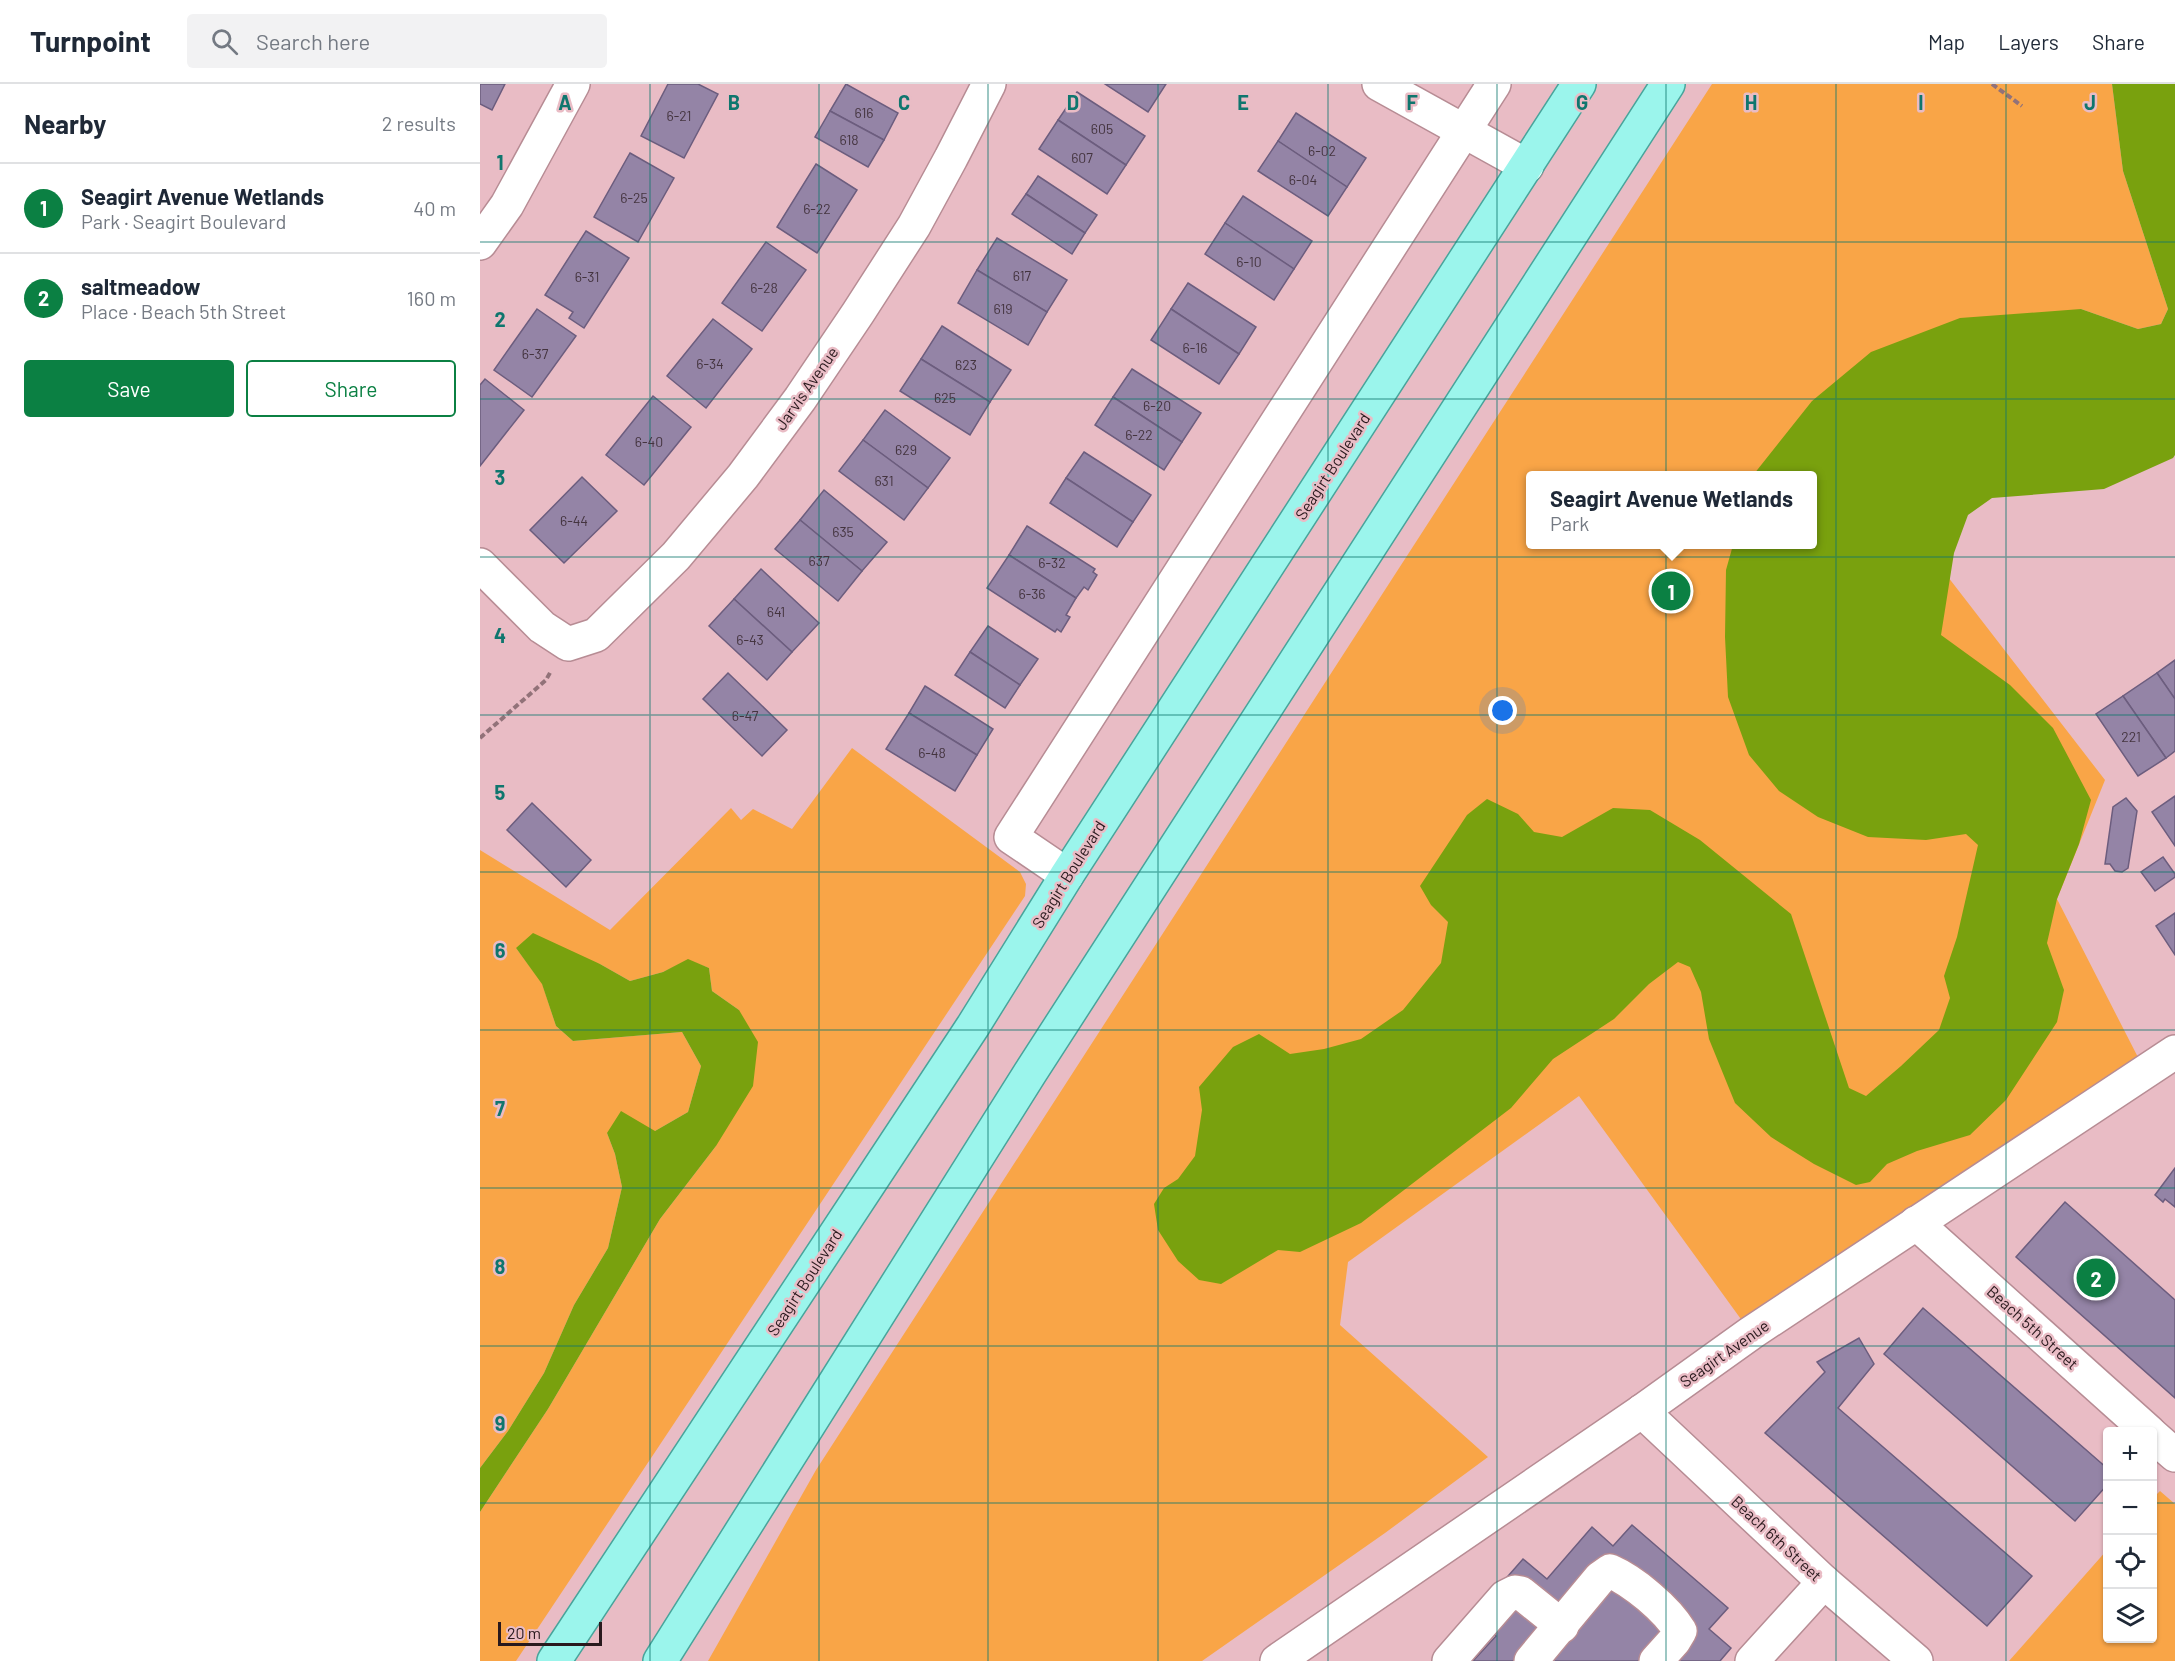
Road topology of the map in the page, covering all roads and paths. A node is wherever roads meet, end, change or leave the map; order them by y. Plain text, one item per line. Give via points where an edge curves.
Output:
1 (573, 84) edge
2 (988, 84) edge
3 (1379, 84) edge
4 (1494, 84) edge
5 (1579, 84) edge
6 (1668, 84) edge
7 (1992, 84) edge
8 (2022, 106) dead end
9 (1462, 130) junction
10 (1527, 166) junction
11 (480, 243) edge
12 (480, 565) edge
13 (568, 644) junction
14 (480, 738) edge
15 (1066, 874) junction
16 (2175, 1052) edge
17 (1916, 1223) junction
18 (1642, 1411) junction
19 (2145, 1427) edge
20 (2157, 1439) edge
21 (2175, 1455) edge
22 (1824, 1582) junction
23 (1562, 1626) junction
24 (1287, 1659) edge
25 (554, 1661) edge
26 (660, 1661) edge
27 (1449, 1661) edge
28 (1531, 1661) edge
29 (1656, 1661) edge
30 (1752, 1661) edge
31 (1916, 1661) edge

1 - 11 street via 507,205
2 - 13 street, Jarvis Avenue via 914,226 743,476 676,556 596,635
3 - 9 street
4 - 9 street
5 - 10 main road, Seagirt Boulevard
6 - 26 main road via 1030,1073
7 - 8 path
9 - 10 street
9 - 15 street via 1011,837
10 - 15 main road, Seagirt Boulevard
12 - 13 street via 542,627
13 - 14 path via 546,680
15 - 25 main road, Seagirt Boulevard via 967,1036
16 - 17 street, Seagirt Avenue
17 - 18 street, Seagirt Avenue
17 - 19 street, Beach 5th Street
18 - 22 street, Beach 6th Street
18 - 24 street, Seagirt Avenue
20 - 21 street
22 - 30 street
22 - 31 street, Beach 6th Street
23 - 27 street via 1515,1592 1504,1597
23 - 28 street
23 - 29 street via 1610,1571 1625,1577 1674,1620 1680,1631

